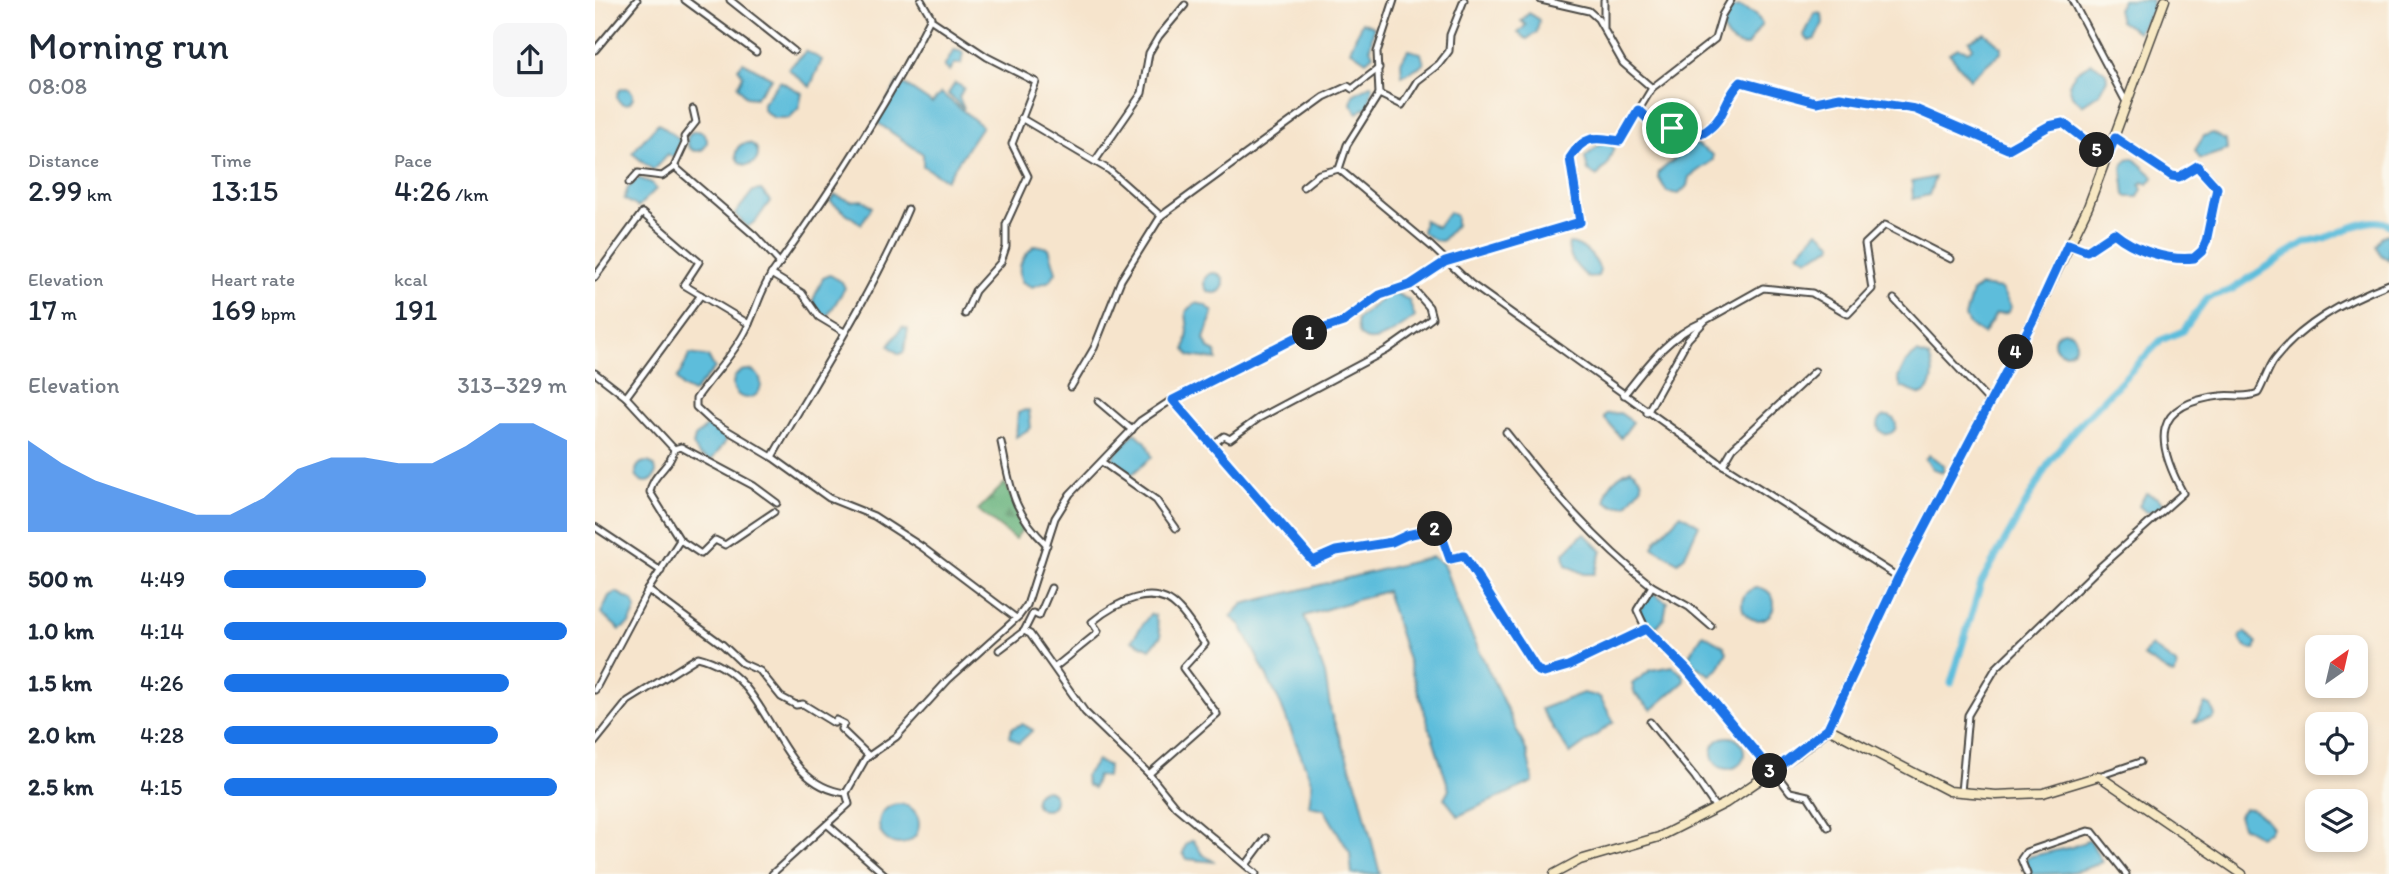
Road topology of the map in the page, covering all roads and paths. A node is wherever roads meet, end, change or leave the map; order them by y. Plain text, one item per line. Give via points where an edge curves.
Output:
1 (637, 0) edge
2 (685, 0) edge
3 (730, 0) edge
4 (921, 0) edge
5 (1394, 0) edge
6 (1464, 0) edge
7 (1541, 0) edge
8 (1604, 0) edge
9 (1731, 0) edge
10 (2072, 0) edge
11 (2165, 0) edge
12 (1185, 5) dead end
13 (930, 19) junction
14 (1605, 34) junction
15 (595, 50) edge
16 (794, 51) dead end
17 (756, 52) dead end
18 (1379, 68) junction
19 (1652, 88) junction
20 (1379, 94) junction
21 (2127, 104) junction
22 (693, 109) dead end
23 (1638, 110) junction
24 (1021, 118) junction
25 (2115, 138) junction
26 (2107, 157) junction
27 (1095, 161) junction
28 (674, 167) junction
29 (1339, 169) junction
30 (629, 183) dead end
31 (1303, 187) dead end
32 (908, 209) dead end
33 (1161, 216) junction
34 (2068, 244) junction
35 (1951, 259) dead end
36 (1445, 262) junction
37 (780, 263) junction
38 (771, 274) junction
39 (595, 277) edge
40 (2389, 284) edge
41 (1410, 285) junction
42 (701, 295) junction
43 (1894, 299) dead end
44 (965, 314) dead end
45 (1706, 320) junction
46 (749, 324) junction
47 (844, 332) junction
48 (1815, 370) dead end
49 (595, 373) edge
50 (1071, 387) dead end
51 (1624, 395) junction
52 (626, 397) junction
53 (1173, 400) junction
54 (1098, 401) dead end
55 (1990, 402) junction
56 (1647, 412) junction
57 (1132, 430) junction
58 (1506, 432) dead end
59 (1001, 442) dead end
60 (1212, 445) junction
61 (674, 449) junction
62 (772, 457) junction
63 (1102, 462) junction
64 (1723, 465) junction
65 (778, 503) dead end
66 (774, 512) dead end
67 (595, 527) edge
68 (1176, 528) dead end
69 (680, 540) junction
70 (1048, 545) junction
71 (661, 571) junction
72 (1898, 578) junction
73 (1651, 586) junction
74 (1051, 588) dead end
75 (648, 590) junction
76 (1017, 618) junction
77 (1711, 626) dead end
78 (1646, 629) junction
79 (1024, 631) junction
80 (999, 650) dead end
81 (1054, 668) junction
82 (595, 690) edge
83 (1650, 722) dead end
84 (1828, 728) junction
85 (595, 742) edge
86 (869, 756) junction
87 (2140, 762) dead end
88 (1773, 772) junction
89 (1149, 774) junction
90 (2099, 776) junction
91 (1961, 792) junction
92 (846, 793) junction
93 (1716, 808) junction
94 (828, 825) junction
95 (1828, 827) dead end
96 (1266, 838) dead end
97 (1246, 865) junction
98 (772, 874) edge
99 (884, 874) edge
100 (1256, 874) edge
101 (1555, 874) edge
102 (2027, 874) edge
103 (2126, 874) edge
104 (2242, 874) edge

1 - 15 street
2 - 17 street
3 - 16 street
4 - 13 street
5 - 18 street via 1379,41
6 - 20 street via 1450,35 1449,51 1417,81 1402,106
7 - 14 street via 1589,11
8 - 14 street
9 - 19 street via 1715,39
10 - 21 street
11 - 21 main road
12 - 27 street via 1149,53 1142,93
13 - 24 street via 1035,82
13 - 37 street
14 - 19 street via 1632,73
18 - 20 street
18 - 33 street via 1352,89 1348,86 1324,97
19 - 23 street
20 - 29 street via 1347,145
21 - 25 main road
22 - 28 street via 696,122 684,137
23 - 26 street via 1657,128 1703,133 1722,118 1726,100 1741,82 1816,102 1840,97 1915,109 2008,149 2063,123
23 - 36 street via 1620,141 1597,137 1579,144 1570,158 1580,222
24 - 27 street
24 - 44 street via 1012,148 1028,176 1006,224 1001,262 975,291
25 - 26 main road
25 - 34 street via 2172,176 2179,177 2197,166 2213,181 2217,193 2202,251 2194,258 2166,256 2114,233 2087,251
26 - 34 main road
27 - 33 street via 1124,180
28 - 30 street via 662,176 638,173
28 - 37 street
29 - 31 street via 1319,174
29 - 36 street
32 - 47 street via 870,290
33 - 50 street via 1121,280 1094,348
34 - 55 main road
35 - 45 street via 1885,225 1865,244 1872,289 1848,314 1812,293 1763,288
36 - 41 street
36 - 51 street
37 - 38 street
38 - 46 street
38 - 47 street via 803,293 819,317
39 - 42 street via 642,213 699,262 684,285
40 - 91 street via 2343,305 2300,334 2272,362 2258,393 2184,403 2169,416 2163,433 2166,458 2183,494 1996,668 1968,715
41 - 53 street via 1380,295 1343,322 1295,338
41 - 60 street via 1431,312 1429,321 1346,374
42 - 46 street
42 - 52 street
43 - 55 street
45 - 51 street via 1678,333 1660,349
45 - 56 street via 1677,354 1663,389
46 - 62 street via 728,360 696,399 696,407
47 - 62 street
48 - 64 street via 1733,448
49 - 52 street
51 - 56 street
52 - 61 street
53 - 57 street
53 - 60 street
54 - 57 street
55 - 72 main road
56 - 64 street
57 - 63 street
58 - 73 street via 1566,508
59 - 70 street via 1015,502
60 - 78 street via 1313,561 1336,551 1439,528 1450,559 1464,556 1537,670 1544,673
61 - 65 street via 681,447
61 - 69 street via 650,492
62 - 76 street via 829,498 874,516 922,547
63 - 68 street via 1156,500
63 - 70 street via 1055,518
64 - 72 street
66 - 69 street via 725,545 715,540 701,554
67 - 71 street
69 - 71 street
70 - 76 street via 1027,605
71 - 75 street
72 - 84 main road
73 - 77 street via 1689,607
73 - 78 street via 1637,610
74 - 79 street via 1039,616 1033,613
75 - 82 street
75 - 86 street via 742,663 760,671 781,697 843,724 841,729
76 - 86 street via 948,680 896,737
78 - 88 street
79 - 80 street
79 - 81 street via 1039,643
81 - 89 street via 1085,712
81 - 89 street via 1095,635 1098,631 1092,622 1118,606 1151,595 1178,608 1205,645 1183,668 1217,714
83 - 93 street
84 - 88 main road
84 - 91 main road via 1939,788
85 - 92 street via 628,701 698,657 726,667 749,687 772,732 795,763 822,786
86 - 92 street
87 - 90 street
88 - 93 main road
88 - 95 street via 1790,792 1808,796
89 - 97 street via 1175,806
90 - 91 main road via 2043,793
90 - 104 main road
92 - 94 street via 849,804
93 - 101 main road via 1659,837 1580,860
94 - 98 street
94 - 99 street
96 - 97 street
97 - 100 street
102 - 103 street via 2021,859 2026,852 2088,831

